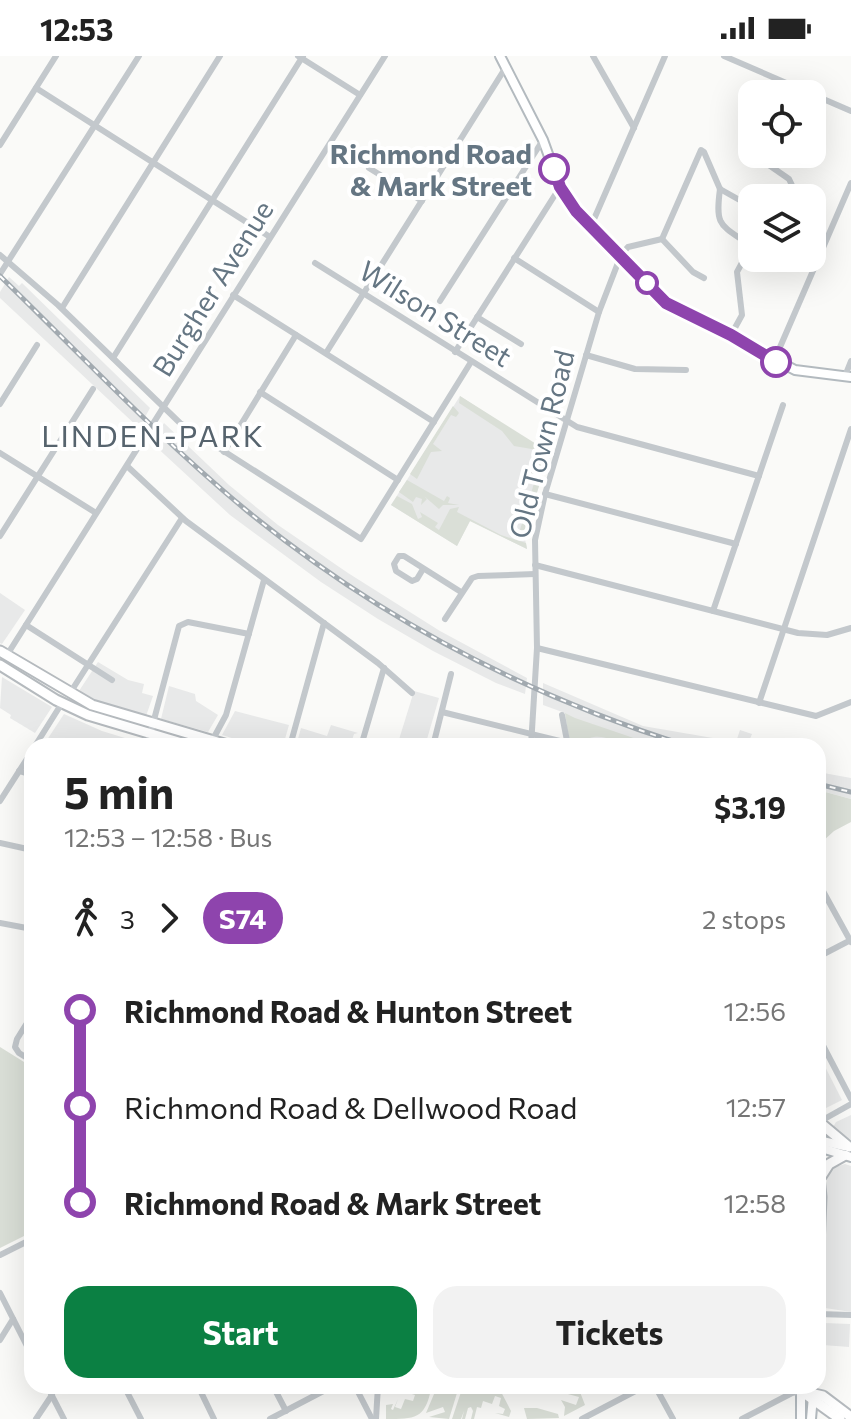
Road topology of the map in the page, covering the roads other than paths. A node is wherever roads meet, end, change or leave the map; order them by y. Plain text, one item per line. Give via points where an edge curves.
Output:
1 (56, 56) edge
2 (139, 56) edge
3 (220, 56) edge
4 (385, 56) edge
5 (500, 56) edge
6 (593, 56) edge
7 (665, 56) edge
8 (724, 56) edge
9 (301, 57) edge
10 (506, 67) junction
11 (773, 80) edge
12 (36, 88) junction
13 (360, 95) junction
14 (826, 102) edge
15 (851, 111) edge
16 (96, 125) junction
17 (634, 128) junction
18 (543, 140) junction
19 (0, 145) edge
20 (154, 162) junction
21 (369, 168) dead end
22 (772, 168) edge
23 (851, 183) edge
24 (793, 184) edge
25 (560, 187) junction
26 (720, 189) junction
27 (213, 199) junction
28 (738, 199) edge
29 (422, 201) junction
30 (591, 226) junction
31 (738, 235) edge
32 (270, 237) junction
33 (662, 239) junction
34 (0, 255) edge
35 (621, 255) junction
36 (514, 258) junction
37 (8, 262) junction
38 (315, 263) dead end
39 (738, 270) edge
40 (0, 274) edge
41 (704, 278) dead end
42 (364, 294) junction
43 (233, 295) junction
44 (440, 301) dead end
45 (62, 308) junction
46 (599, 312) junction
47 (477, 317) junction
48 (296, 335) junction
49 (731, 335) junction
50 (521, 344) dead end
51 (37, 345) dead end
52 (455, 352) junction
53 (326, 353) junction
54 (586, 355) junction
55 (113, 358) junction
56 (774, 361) junction
57 (851, 361) edge
58 (471, 362) junction
59 (686, 370) dead end
60 (849, 376) edge
61 (93, 389) dead end
62 (260, 392) junction
63 (0, 404) edge
64 (783, 405) dead end
65 (163, 408) junction
66 (434, 422) junction
67 (566, 422) junction
68 (851, 429) edge
69 (224, 452) junction
70 (0, 453) edge
71 (127, 466) junction
72 (37, 476) junction
73 (759, 476) junction
74 (398, 480) junction
75 (545, 494) junction
76 (96, 513) junction
77 (182, 518) junction
78 (0, 536) edge
79 (736, 544) junction
80 (535, 565) junction
81 (423, 569) junction
82 (535, 574) junction
83 (264, 580) junction
84 (461, 592) junction
85 (713, 611) junction
86 (445, 619) dead end
87 (324, 623) junction
88 (26, 625) junction
89 (783, 628) junction
90 (851, 628) edge
91 (249, 634) junction
92 (537, 648) junction
93 (4, 653) edge
94 (87, 665) junction
95 (0, 666) edge
96 (384, 668) junction
97 (451, 674) dead end
98 (112, 680) dead end
99 (412, 693) dead end
100 (70, 694) junction
101 (851, 702) edge
102 (62, 703) junction
103 (759, 703) junction
104 (442, 712) junction
105 (562, 715) dead end
106 (152, 730) junction
107 (532, 736) junction
108 (40, 738) edge
109 (150, 738) edge
110 (172, 738) edge
111 (196, 738) edge
112 (214, 738) edge
113 (292, 738) edge
114 (363, 738) edge
115 (435, 738) edge
116 (541, 738) edge
117 (567, 738) edge
118 (24, 763) edge
119 (19, 771) junction
120 (24, 773) edge
121 (0, 801) edge
122 (0, 843) edge
123 (24, 848) edge
124 (826, 896) edge
125 (1, 926) edge
126 (24, 928) edge
127 (851, 941) edge
128 (826, 953) edge
129 (24, 1028) edge
130 (826, 1052) edge
131 (24, 1056) edge
132 (851, 1102) edge
133 (826, 1117) edge
134 (826, 1128) edge
135 (826, 1143) edge
136 (826, 1148) edge
137 (849, 1152) edge
138 (826, 1169) edge
139 (24, 1243) edge
140 (0, 1255) edge
141 (0, 1293) edge
142 (826, 1314) edge
143 (851, 1315) edge
144 (13, 1319) junction
145 (0, 1340) edge
146 (24, 1340) edge
147 (128, 1394) edge
148 (202, 1394) edge
149 (277, 1394) edge
150 (318, 1394) edge
151 (360, 1394) edge
152 (377, 1394) edge
153 (630, 1394) edge
154 (659, 1394) edge
155 (790, 1394) edge
156 (802, 1394) edge
157 (813, 1394) edge
158 (815, 1394) edge
159 (818, 1394) edge
160 (52, 1395) joint
161 (286, 1411) junction
162 (851, 1417) edge
163 (36, 1419) edge
164 (64, 1419) edge
165 (141, 1419) edge
166 (214, 1419) edge
167 (270, 1419) edge
168 (374, 1419) edge
169 (582, 1419) edge
170 (673, 1419) edge
171 (742, 1419) edge
172 (801, 1419) edge
173 (811, 1419) edge
174 (840, 1419) edge

1 - 12 street
2 - 16 street
3 - 20 street
4 - 13 street, Burgher Avenue
5 - 10 main road
6 - 17 street
7 - 17 street
8 - 11 street
9 - 13 street
9 - 27 street
10 - 18 main road
10 - 29 street
12 - 16 street
12 - 19 street
13 - 32 street, Burgher Avenue
14 - 15 street
16 - 20 street
16 - 37 street
17 - 30 street
18 - 25 main road
18 - 44 street
20 - 27 street
20 - 45 street
21 - 29 street
22 - 24 street
23 - 56 street
25 - 30 main road
25 - 36 street
26 - 28 street
26 - 31 street via 719,221
26 - 33 street via 701,150
27 - 32 street
27 - 55 street
29 - 42 street
30 - 35 main road
32 - 43 street, Burgher Avenue
33 - 35 street via 628,247
33 - 41 street
34 - 37 street
35 - 46 street, Old Town Road
35 - 49 main road via 666,303
36 - 46 street
36 - 47 street
37 - 40 street
37 - 45 street
38 - 42 street, Wilson Street
39 - 49 street via 742,315
42 - 52 street, Wilson Street
42 - 53 street
43 - 48 street
43 - 65 street, Burgher Avenue
45 - 55 street
46 - 54 street, Old Town Road
47 - 50 street
47 - 52 street
48 - 53 street
48 - 62 street
49 - 56 main road
51 - 63 street
52 - 58 street, Wilson Street
53 - 66 street
54 - 59 street via 635,369
54 - 67 street, Old Town Road
55 - 65 street
56 - 60 main road via 795,370
57 - 60 street
58 - 66 street
58 - 67 street, Wilson Street
61 - 72 street
62 - 69 street
62 - 74 street
64 - 73 street
65 - 69 street
65 - 71 street, Burgher Avenue
66 - 74 street
67 - 73 street, Wilson Street
67 - 75 street, Old Town Road
68 - 89 street
69 - 74 street via 361,539
70 - 72 street
71 - 76 street, Burgher Avenue
71 - 77 street
72 - 76 street
72 - 78 street
73 - 79 street
75 - 79 street
75 - 80 street, Old Town Road
76 - 88 street, Burgher Avenue
77 - 83 street
77 - 94 street
79 - 85 street
80 - 82 street, Old Town Road
80 - 85 street
81 - 81 street via 403,555 394,566 412,581
81 - 84 street
82 - 84 street via 478,576
82 - 92 street, Old Town Road
83 - 87 street
83 - 91 street
84 - 86 street
85 - 89 street
87 - 96 street
87 - 113 street
88 - 93 street, Burgher Avenue
88 - 94 street
89 - 90 street via 819,635
89 - 103 street
91 - 106 street via 188,622 179,626
91 - 112 street via 226,715
92 - 103 street
92 - 107 street, Old Town Road
93 - 95 street, Burgher Avenue
93 - 100 main road
94 - 98 street
94 - 100 street
95 - 102 main road
96 - 99 street
96 - 114 street
97 - 104 street
100 - 106 main road
101 - 103 street via 816,716
102 - 106 main road via 109,722
102 - 108 street
104 - 107 street
104 - 115 street
105 - 117 street
106 - 109 street
106 - 110 main road
106 - 111 main road
107 - 116 street
118 - 119 street
119 - 120 street
119 - 121 street
122 - 123 street
124 - 127 street
125 - 126 street
127 - 128 street
129 - 131 street via 15,1047
130 - 132 street
132 - 133 street
134 - 137 main road
135 - 137 main road
136 - 137 main road
137 - 138 main road
139 - 140 street
141 - 144 street
142 - 143 street
144 - 145 street
144 - 146 street
147 - 165 street
148 - 166 street
149 - 161 street
150 - 161 street
151 - 168 street
152 - 168 street
153 - 169 street
154 - 170 street
155 - 171 street
156 - 172 main road
157 - 173 main road
158 - 174 main road
159 - 162 main road
160 - 163 street
160 - 164 street
161 - 167 street

